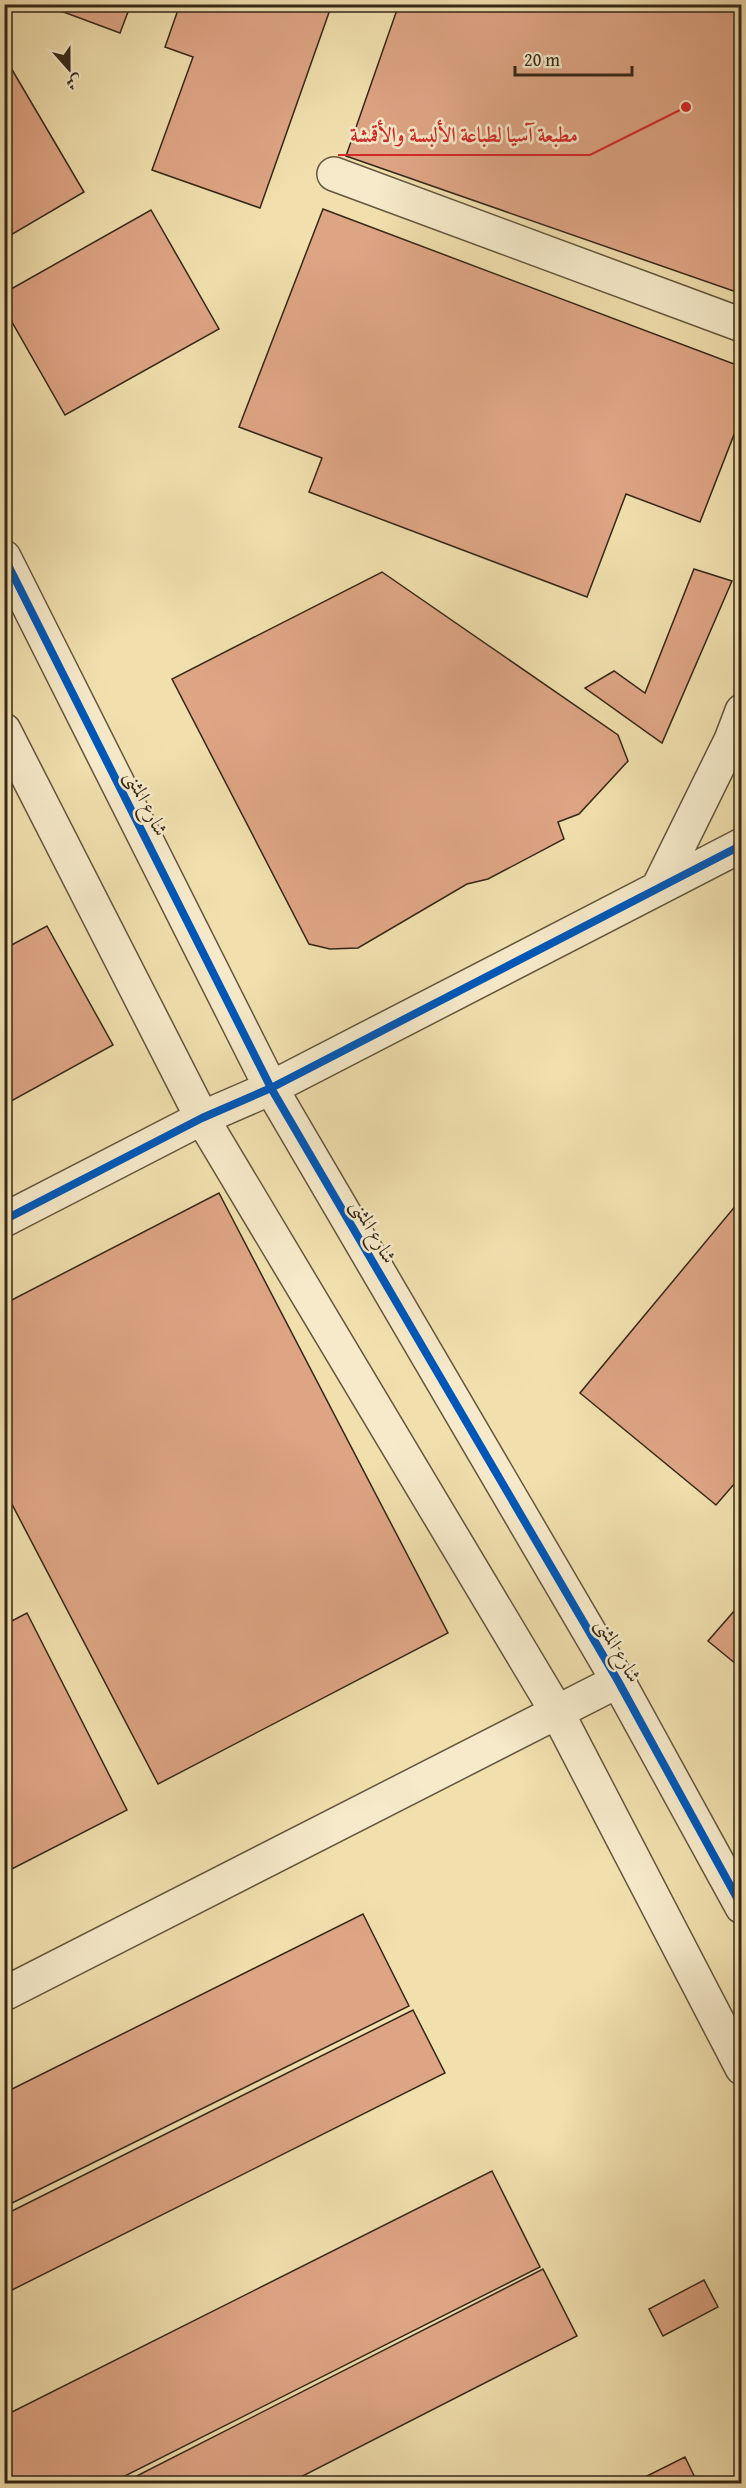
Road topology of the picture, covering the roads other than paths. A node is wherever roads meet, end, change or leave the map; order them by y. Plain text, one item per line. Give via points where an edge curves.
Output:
1 (334, 174) dead end
2 (741, 325) edge
3 (4, 557) edge
4 (741, 711) edge
5 (4, 730) edge
6 (741, 845) edge
7 (659, 886) junction
8 (272, 1088) junction
9 (202, 1118) junction
10 (4, 1220) edge
11 (618, 1682) junction
12 (557, 1713) junction
13 (741, 1907) edge
14 (4, 1994) edge
15 (741, 2068) edge

1 - 2 street
3 - 8 street, شارع المثنى
4 - 7 street via 731,740
5 - 9 street
6 - 7 street
7 - 8 street
8 - 9 street
8 - 11 street, شارع المثنى
9 - 10 street
9 - 12 street
11 - 12 street
11 - 13 street, شارع المثنى
12 - 14 street
12 - 15 street

